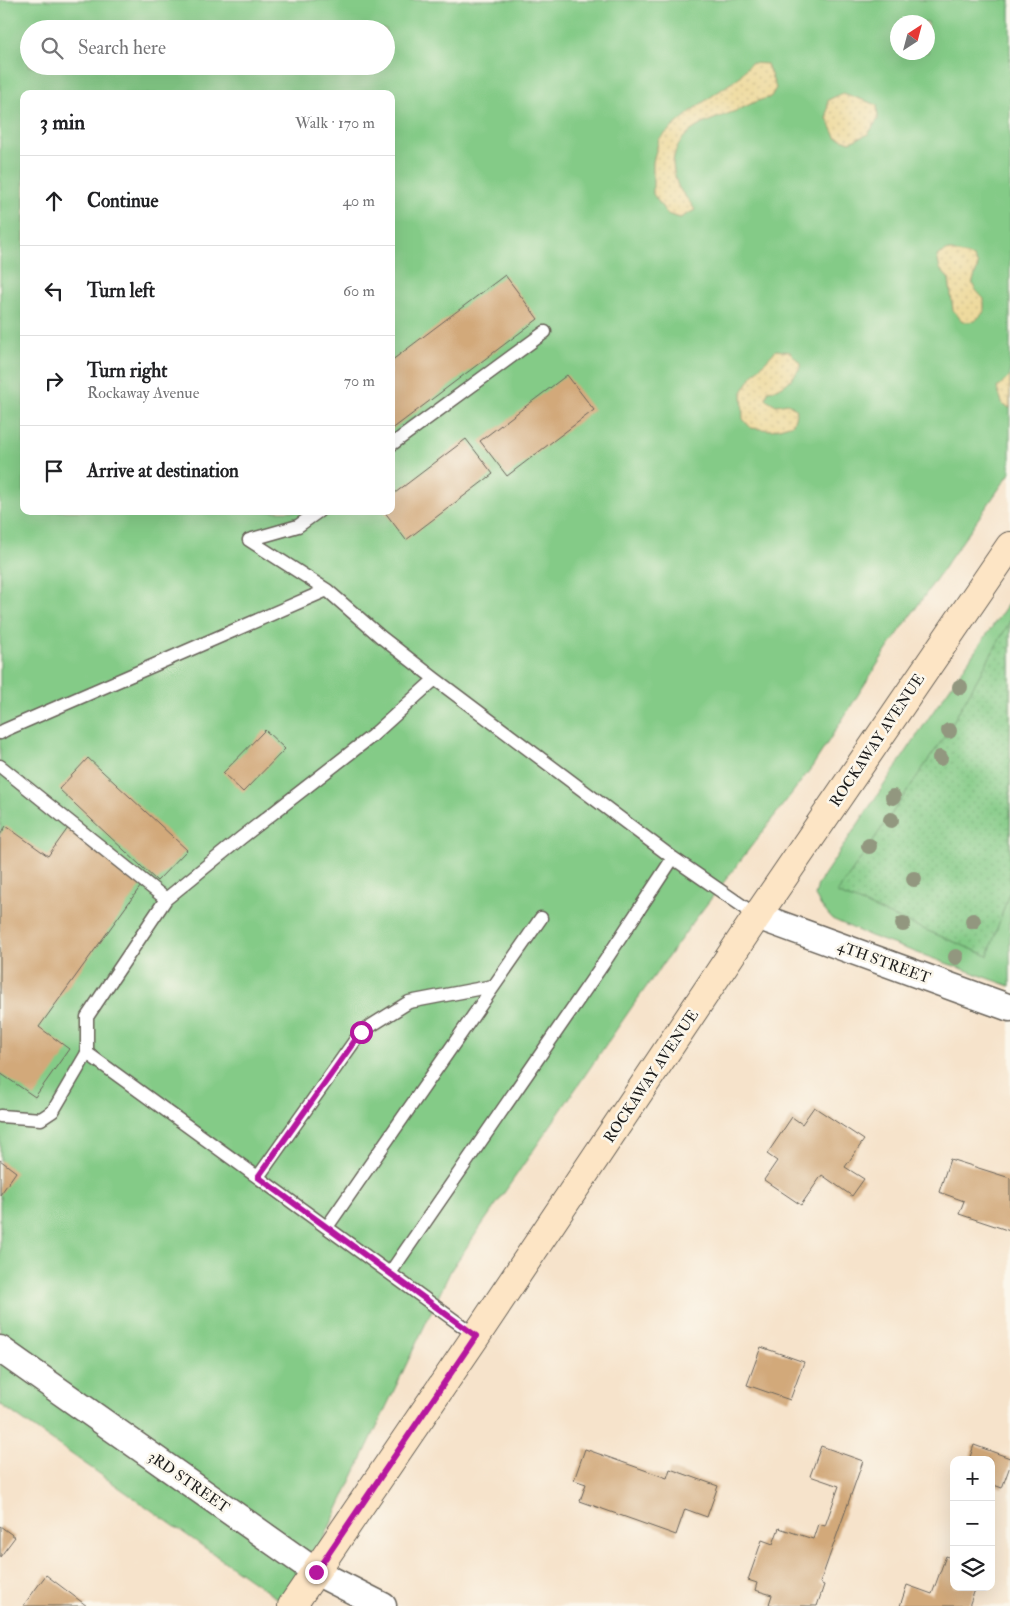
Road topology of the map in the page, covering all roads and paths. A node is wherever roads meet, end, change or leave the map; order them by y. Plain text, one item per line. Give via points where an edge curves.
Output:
1 (545, 332) dead end
2 (395, 442) edge
3 (313, 515) edge
4 (1010, 546) edge
5 (327, 590) junction
6 (435, 679) junction
7 (0, 733) edge
8 (0, 766) edge
9 (673, 858) junction
10 (166, 899) junction
11 (757, 916) junction
12 (541, 918) dead end
13 (493, 986) junction
14 (1010, 1008) edge
15 (87, 1053) junction
16 (0, 1116) edge
17 (258, 1177) junction
18 (327, 1227) junction
19 (390, 1273) junction
20 (476, 1336) junction
21 (0, 1349) edge
22 (316, 1572) junction
23 (292, 1606) edge
24 (383, 1606) edge

1 - 2 lane
3 - 5 lane via 298,526 249,540
4 - 11 main road, ROCKAWAY AVENUE
5 - 6 lane via 381,638
5 - 7 lane
6 - 9 lane
6 - 10 lane via 372,736
8 - 10 lane
9 - 11 lane
9 - 19 lane
10 - 15 lane via 86,1017
11 - 14 street, 4TH STREET
11 - 20 main road, ROCKAWAY AVENUE
12 - 13 lane
13 - 17 lane via 409,1002 361,1032
13 - 18 lane
15 - 16 lane via 53,1111 41,1119
15 - 17 lane
17 - 18 lane
18 - 19 lane
19 - 20 lane
20 - 22 main road, ROCKAWAY AVENUE
21 - 22 street, 3RD STREET
22 - 23 main road, ROCKAWAY AVENUE
22 - 24 street, 3RD STREET

